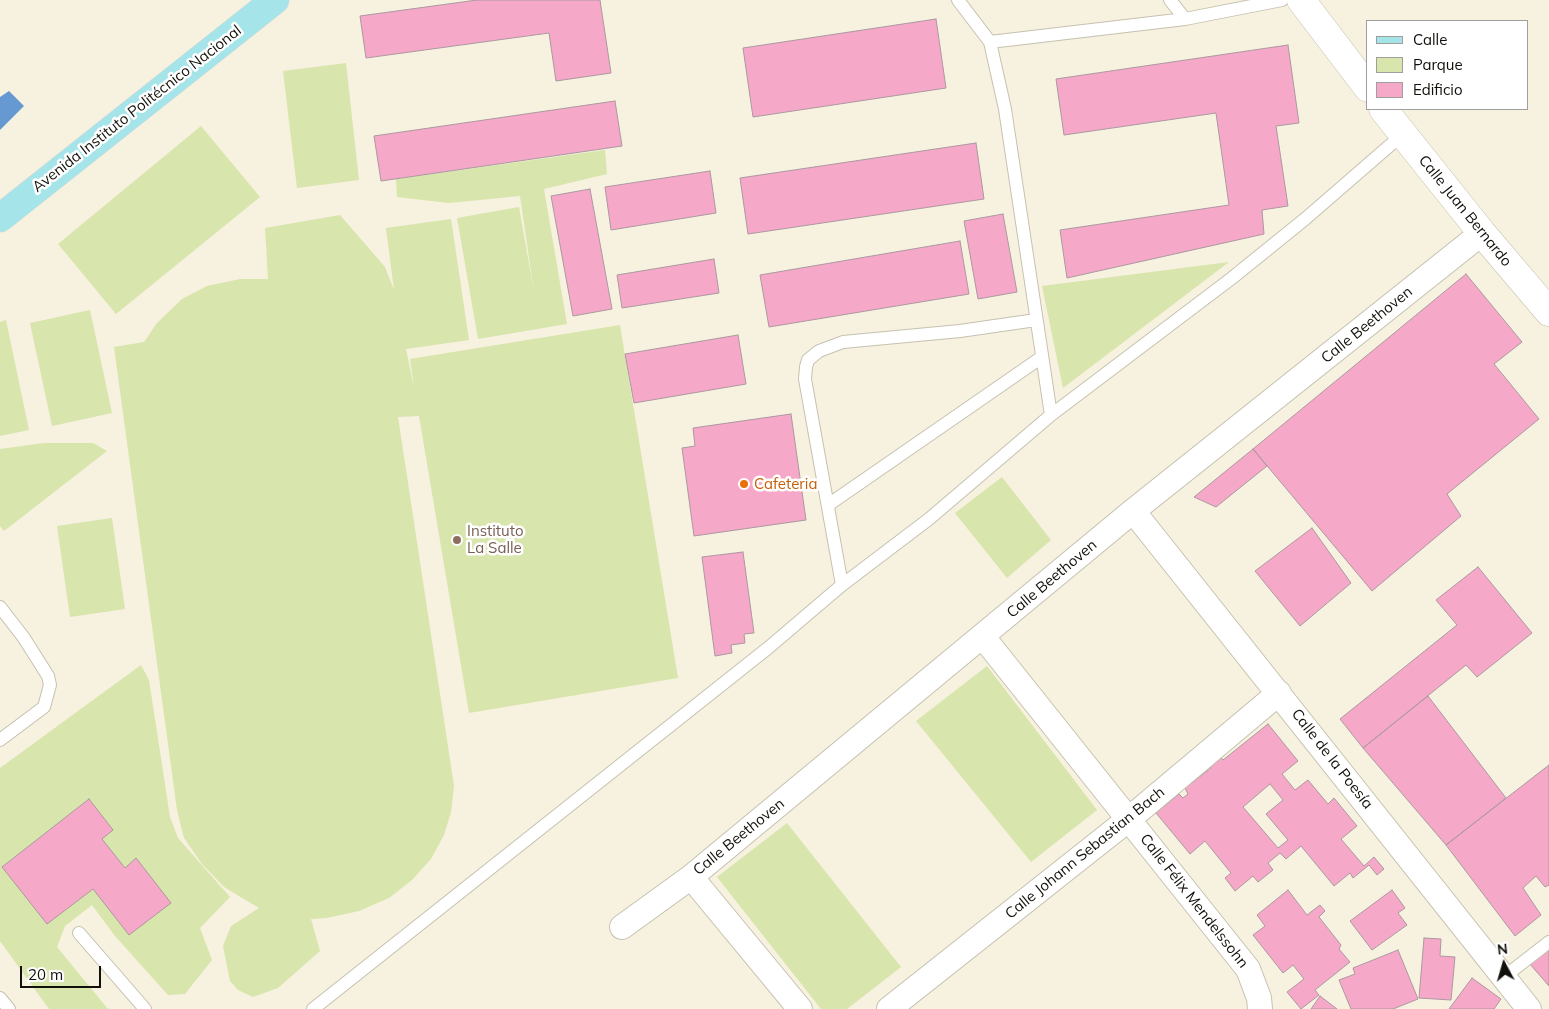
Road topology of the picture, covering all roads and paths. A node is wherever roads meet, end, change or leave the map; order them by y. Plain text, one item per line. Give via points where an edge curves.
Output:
1 (275, 0) edge
2 (958, 0) edge
3 (1170, 0) edge
4 (1282, 0) edge
5 (1301, 0) edge
6 (1185, 20) junction
7 (990, 42) junction
8 (1366, 85) edge
9 (1384, 110) edge
10 (1403, 134) junction
11 (0, 218) edge
12 (1482, 233) junction
13 (1549, 312) edge
14 (1036, 320) junction
15 (1042, 358) junction
16 (1051, 415) junction
17 (828, 505) junction
18 (1133, 511) junction
19 (842, 585) junction
20 (0, 607) edge
21 (983, 637) junction
22 (1279, 693) junction
23 (0, 740) edge
24 (1129, 819) junction
25 (692, 877) junction
26 (622, 927) dead end
27 (79, 933) dead end
28 (1549, 942) edge
29 (1504, 977) junction
30 (0, 998) edge
31 (9, 1009) edge
32 (146, 1009) edge
33 (314, 1009) edge
34 (800, 1009) edge
35 (889, 1009) edge
36 (1260, 1009) edge
37 (1529, 1009) edge

1 - 11 main road, Avenida Instituto Politécnico Nacional
2 - 7 lane
3 - 6 lane
4 - 6 lane
5 - 8 street
6 - 7 lane
7 - 14 lane via 1005,109
9 - 10 street, Calle Juan Bernardo
10 - 12 street, Calle Juan Bernardo
10 - 16 lane via 1232,278
12 - 13 street, Calle Juan Bernardo
12 - 18 street, Calle Beethoven
14 - 15 lane
14 - 17 lane via 843,342 808,360 805,379
15 - 16 lane
15 - 17 lane
16 - 19 lane via 929,519
17 - 19 lane
18 - 21 street, Calle Beethoven
18 - 22 street, Calle de la Poesía
19 - 33 lane
20 - 23 lane via 24,638 48,676 50,685 44,707
21 - 24 street, Calle Félix Mendelssohn
21 - 25 street, Calle Beethoven
22 - 24 street, Calle Johann Sebastian Bach
22 - 29 street, Calle de la Poesía
24 - 35 street, Calle Johann Sebastian Bach
24 - 36 street, Calle Félix Mendelssohn via 1248,969
25 - 26 street, Calle Beethoven
25 - 34 street
27 - 32 lane
28 - 29 lane
29 - 37 street, Calle de la Poesía
30 - 31 lane

